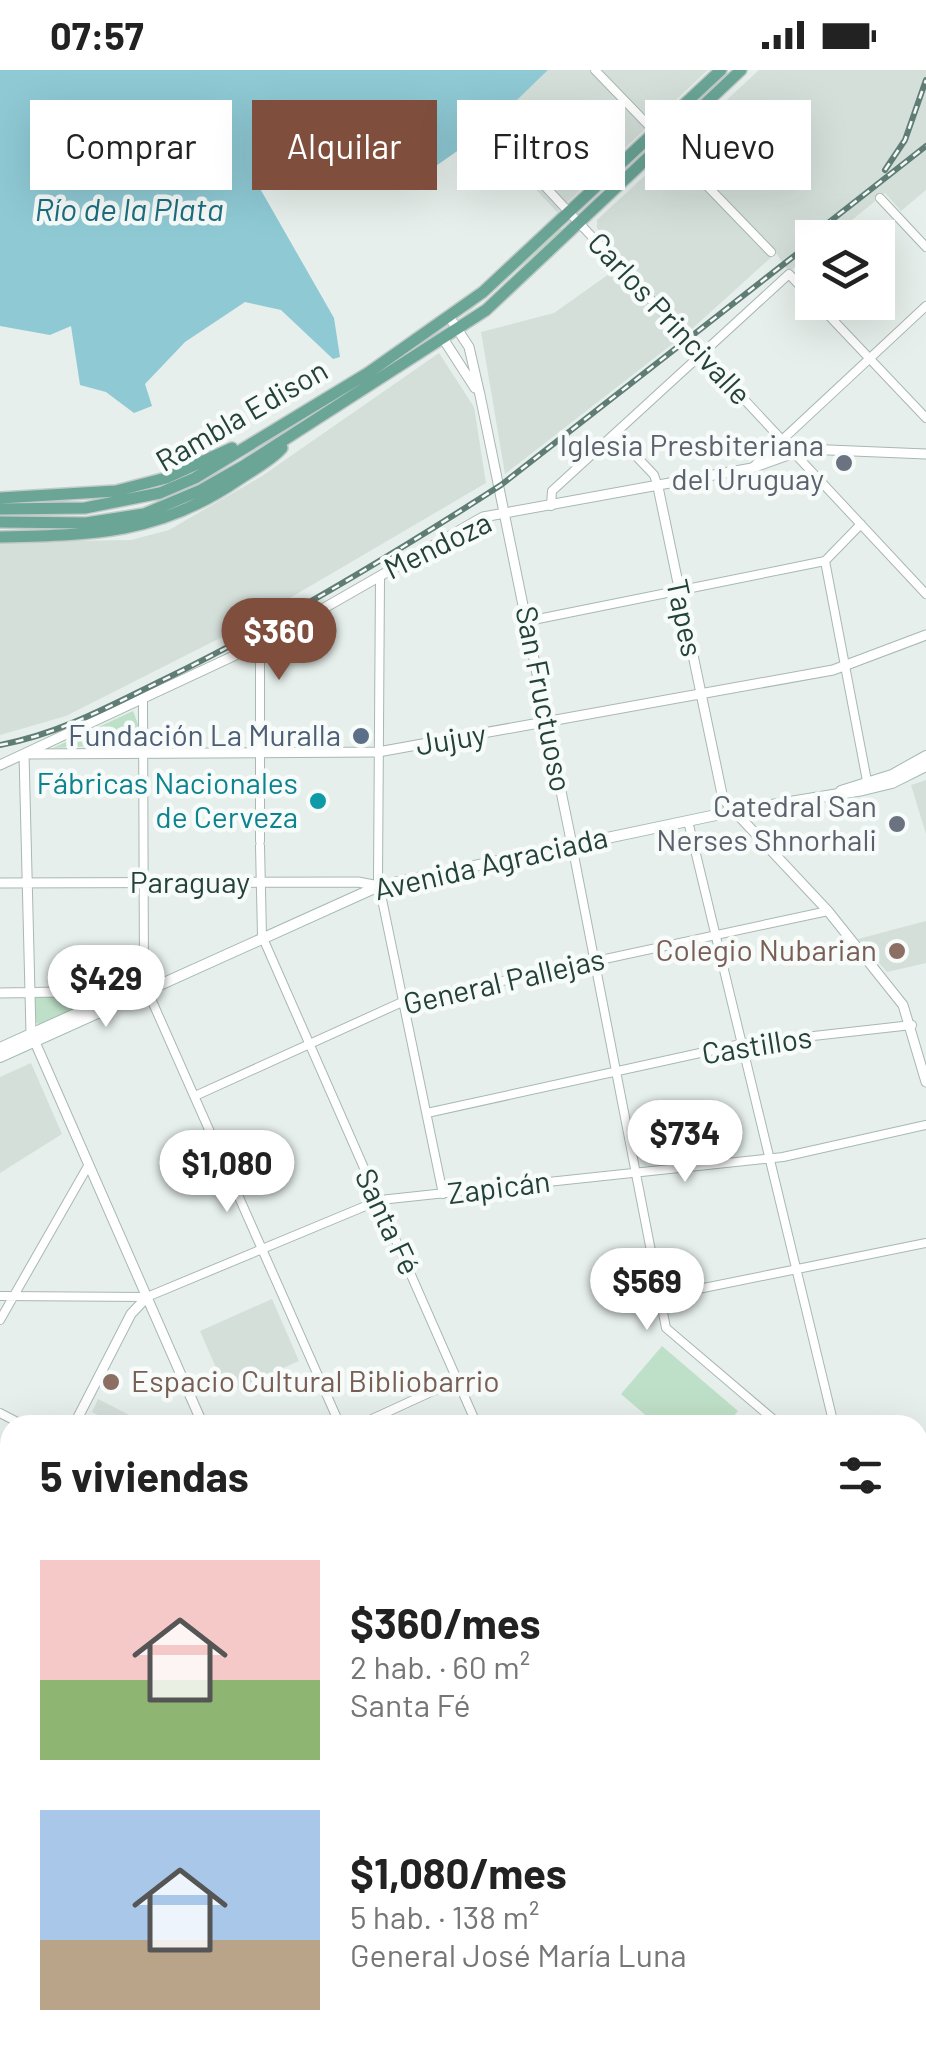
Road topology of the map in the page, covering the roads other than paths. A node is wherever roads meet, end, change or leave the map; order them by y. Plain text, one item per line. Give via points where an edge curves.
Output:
1 (595, 70) edge
2 (721, 70) edge
3 (742, 70) edge
4 (688, 100) edge
5 (710, 100) edge
6 (645, 122) edge
7 (645, 141) edge
8 (645, 158) edge
9 (549, 190) edge
10 (711, 190) edge
11 (880, 198) dead end
12 (574, 217) junction
13 (926, 246) edge
14 (771, 252) dead end
15 (795, 280) edge
16 (926, 306) edge
17 (450, 318) junction
18 (833, 320) edge
19 (460, 329) junction
20 (444, 340) junction
21 (700, 353) junction
22 (869, 358) junction
23 (480, 394) junction
24 (926, 418) edge
25 (616, 434) junction
26 (290, 436) junction
27 (254, 439) junction
28 (781, 439) junction
29 (793, 452) junction
30 (926, 454) edge
31 (752, 468) junction
32 (658, 487) junction
33 (0, 498) edge
34 (552, 506) junction
35 (0, 509) edge
36 (506, 514) junction
37 (18, 516) junction
38 (0, 522) edge
39 (860, 524) junction
40 (0, 537) edge
41 (825, 561) junction
42 (380, 573) junction
43 (678, 591) junction
44 (926, 594) edge
45 (254, 621) dead end
46 (528, 621) junction
47 (926, 635) edge
48 (260, 643) junction
49 (844, 666) junction
50 (700, 696) junction
51 (143, 701) junction
52 (548, 724) junction
53 (260, 752) junction
54 (378, 752) junction
55 (143, 753) junction
56 (24, 754) junction
57 (926, 756) edge
58 (0, 765) edge
59 (926, 766) edge
60 (867, 781) junction
61 (841, 790) junction
62 (735, 811) junction
63 (688, 821) junction
64 (572, 845) junction
65 (0, 883) edge
66 (27, 883) junction
67 (143, 883) junction
68 (260, 883) junction
69 (379, 886) junction
70 (828, 910) junction
71 (262, 936) junction
72 (716, 936) junction
73 (594, 962) junction
74 (149, 986) junction
75 (126, 991) junction
76 (27, 993) junction
77 (0, 994) edge
78 (404, 1002) junction
79 (912, 1025) junction
80 (32, 1037) junction
81 (741, 1044) junction
82 (310, 1045) junction
83 (0, 1048) edge
84 (0, 1057) edge
85 (616, 1073) junction
86 (926, 1082) edge
87 (194, 1096) junction
88 (427, 1112) junction
89 (926, 1125) edge
90 (768, 1156) junction
91 (88, 1166) junction
92 (636, 1172) junction
93 (442, 1194) junction
94 (380, 1200) junction
95 (926, 1243) edge
96 (262, 1247) junction
97 (796, 1269) junction
98 (0, 1296) edge
99 (13, 1296) junction
100 (125, 1297) junction
101 (147, 1297) junction
102 (659, 1298) junction
103 (131, 1314) junction
104 (0, 1320) edge
105 (457, 1380) junction
106 (79, 1415) edge
107 (199, 1415) edge
108 (336, 1415) edge
109 (381, 1415) edge
110 (473, 1415) edge
111 (768, 1415) edge
112 (832, 1415) edge

1 - 6 street
2 - 4 main road
3 - 5 main road
7 - 12 main road
8 - 12 main road
9 - 12 street, Carlos Princivalle
10 - 14 street
11 - 13 street
12 - 17 main road, Rambla Edison
12 - 19 main road, Rambla Edison
12 - 21 street, Carlos Princivalle
15 - 21 street via 789,274
16 - 22 street
17 - 19 street, San Fructuoso
17 - 27 main road, Rambla Edison
18 - 22 street
19 - 20 main road, Rambla Edison
19 - 23 street, San Fructuoso
20 - 23 street, San Fructuoso
20 - 26 main road, Rambla Edison
21 - 25 street
21 - 28 street, Carlos Princivalle
22 - 24 street
22 - 28 street
23 - 36 street, San Fructuoso
25 - 32 street, Tapes
25 - 34 street via 552,491
26 - 37 main road, Rambla Edison via 159,510 98,522
26 - 40 main road via 277,454 231,485 154,523 95,535
27 - 33 main road via 116,492
27 - 37 main road, Rambla Edison via 160,493
28 - 29 street, Carlos Princivalle
28 - 31 street
29 - 30 street
29 - 31 street, Mendoza
29 - 39 street, Carlos Princivalle
31 - 32 street, Mendoza
32 - 34 street, Mendoza
32 - 43 street, Tapes
34 - 36 street, Mendoza
35 - 37 main road, Rambla Edison
36 - 42 street, Mendoza via 473,521
36 - 46 street, San Fructuoso
37 - 38 main road, Rambla Edison
39 - 41 street
39 - 44 street, Carlos Princivalle
41 - 43 street
41 - 49 street
42 - 48 street, Mendoza
42 - 54 street
43 - 46 street
43 - 50 street, Tapes
45 - 48 street, Santa Fé
46 - 52 street, San Fructuoso
47 - 49 street, Jujuy
48 - 51 street, Mendoza
48 - 53 street, Santa Fé
49 - 50 street, Jujuy
49 - 60 street
50 - 52 street, Jujuy
50 - 62 street, Tapes via 723,799
51 - 55 street
51 - 56 street, Mendoza
52 - 54 street, Jujuy
52 - 64 street, San Fructuoso
53 - 54 street, Jujuy
53 - 55 street, Jujuy
53 - 68 street, Santa Fé
54 - 69 street
55 - 56 street, Jujuy
55 - 67 street
56 - 58 street, Mendoza
56 - 66 street
57 - 60 main road, Avenida Agraciada
59 - 61 main road, Avenida Agraciada via 886,785
60 - 61 main road, Avenida Agraciada
61 - 62 main road, Avenida Agraciada
62 - 63 main road, Avenida Agraciada
62 - 70 street, Tapes
63 - 64 main road, Avenida Agraciada
63 - 72 street
64 - 69 main road, Avenida Agraciada
64 - 73 street, San Fructuoso
65 - 66 street, Paraguay
66 - 67 street, Paraguay
66 - 76 street
67 - 68 street, Paraguay
67 - 74 street
68 - 69 street, Paraguay
68 - 71 street, Santa Fé
69 - 71 main road, Avenida Agraciada
69 - 78 street
70 - 72 street, General Pallejas
70 - 79 street, Tapes
71 - 74 main road, Avenida Agraciada
71 - 82 street, Santa Fé
72 - 73 street, General Pallejas
72 - 81 street
73 - 78 street, General Pallejas
73 - 85 street, San Fructuoso
74 - 75 main road, Avenida Agraciada
74 - 80 main road, Avenida Agraciada
74 - 87 street
75 - 76 street
75 - 80 main road, Avenida Agraciada
76 - 77 street
76 - 80 street
78 - 82 street, General Pallejas
78 - 88 street
79 - 81 street, Castillos
79 - 86 street, Tapes
80 - 83 main road, Avenida Agraciada
80 - 84 main road, Avenida Agraciada
80 - 91 street
81 - 85 street, Castillos
81 - 90 street
82 - 87 street, General Pallejas
82 - 94 street, Santa Fé
85 - 88 street, Castillos
85 - 92 street, San Fructuoso
87 - 96 street
88 - 93 street
89 - 90 street, Zapicán
90 - 92 street, Zapicán
90 - 97 street
91 - 99 street
91 - 101 street
92 - 93 street, Zapicán
92 - 102 street, San Fructuoso
93 - 94 street, Zapicán
94 - 96 street, Zapicán
94 - 105 street, Santa Fé
95 - 97 street
96 - 101 street, Zapicán
96 - 108 street
97 - 102 street
97 - 112 street
98 - 99 street
99 - 100 street
99 - 104 street
100 - 101 street
100 - 103 street
101 - 103 street
101 - 107 street
102 - 111 street, San Fructuoso via 666,1328
103 - 106 street
105 - 109 street
105 - 110 street, Santa Fé

